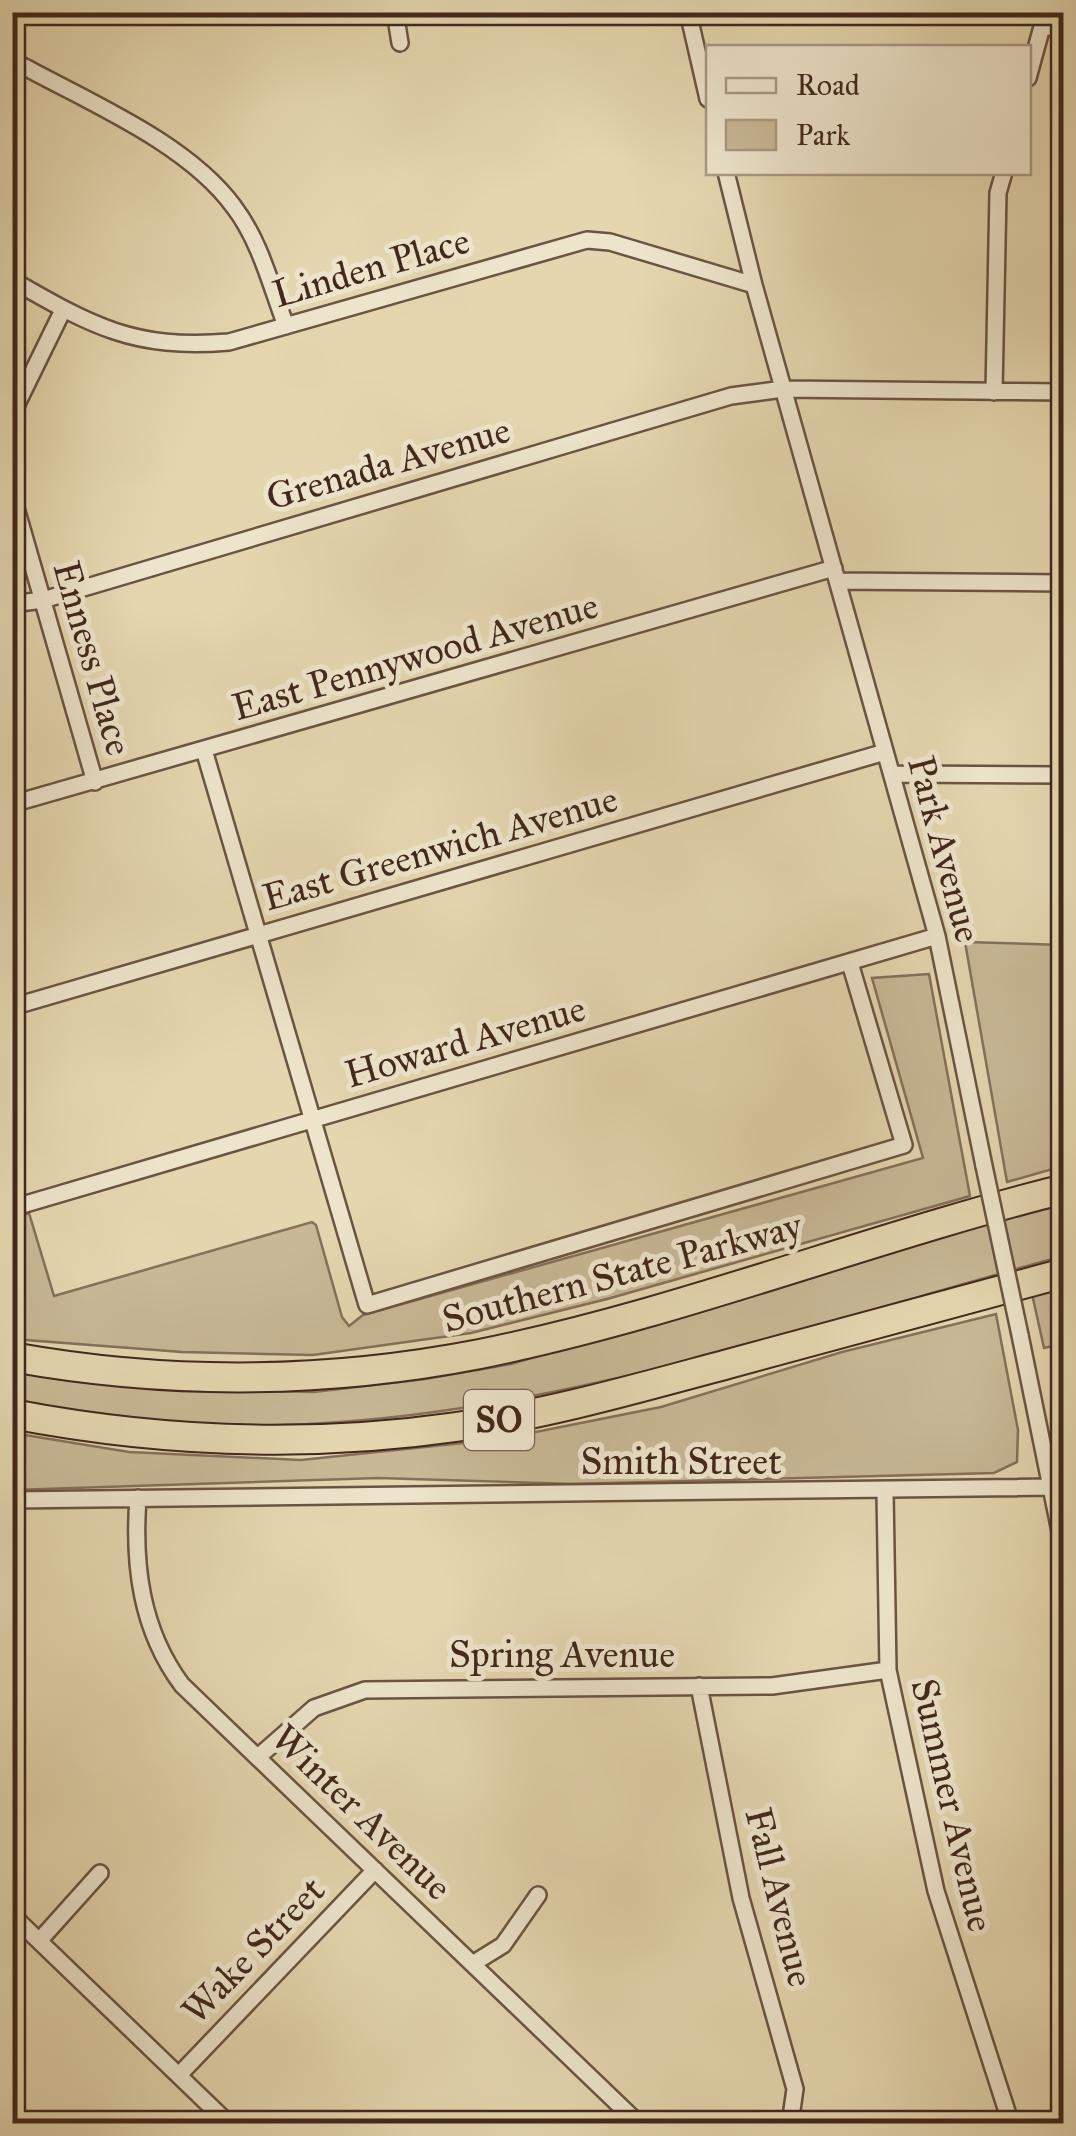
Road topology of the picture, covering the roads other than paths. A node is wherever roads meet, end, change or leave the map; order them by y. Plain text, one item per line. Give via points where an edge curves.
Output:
1 (395, 12) edge
2 (688, 12) edge
3 (1044, 19) edge
4 (1064, 30) edge
5 (400, 44) dead end
6 (12, 60) edge
7 (1031, 67) edge
8 (706, 87) edge
9 (727, 175) edge
10 (1003, 175) edge
11 (12, 280) edge
12 (754, 285) junction
13 (64, 310) junction
14 (286, 326) junction
15 (783, 389) junction
16 (994, 392) junction
17 (1064, 392) edge
18 (12, 425) edge
19 (12, 494) edge
20 (836, 574) junction
21 (1064, 583) edge
22 (43, 600) junction
23 (12, 604) edge
24 (204, 750) junction
25 (885, 752) junction
26 (894, 774) junction
27 (1064, 775) edge
28 (95, 782) junction
29 (12, 804) edge
30 (258, 935) junction
31 (937, 936) junction
32 (850, 963) junction
33 (12, 1007) edge
34 (312, 1120) junction
35 (1064, 1189) edge
36 (12, 1208) edge
37 (1064, 1274) edge
38 (12, 1357) edge
39 (12, 1414) edge
40 (1050, 1487) junction
41 (885, 1492) junction
42 (138, 1498) junction
43 (12, 1500) edge
44 (1064, 1551) edge
45 (888, 1670) junction
46 (700, 1686) junction
47 (258, 1757) junction
48 (375, 1870) junction
49 (100, 1873) dead end
50 (538, 1894) dead end
51 (12, 1915) edge
52 (38, 1940) junction
53 (474, 1964) junction
54 (178, 2075) junction
55 (229, 2124) edge
56 (639, 2124) edge
57 (790, 2124) edge
58 (1012, 2124) edge

1 - 5 street
2 - 8 street
3 - 4 street
3 - 7 street
6 - 14 street via 173,150 210,180 252,236
9 - 12 street, Park Avenue
10 - 16 street
11 - 13 street, Linden Place
12 - 14 street, Linden Place via 587,240
12 - 15 street, Park Avenue
13 - 14 street, Linden Place via 123,337 181,346 229,342
13 - 18 street via 16,404
15 - 16 street, Grenada Avenue
15 - 20 street, Park Avenue
15 - 22 street, Grenada Avenue via 731,396
16 - 17 street, Grenada Avenue
19 - 22 street, Enness Place
20 - 21 street, East Pennywood Avenue
20 - 24 street, East Pennywood Avenue
20 - 25 street, Park Avenue
22 - 23 street, Grenada Avenue
22 - 28 street, Enness Place
24 - 28 street, East Pennywood Avenue
24 - 30 street
25 - 26 street, Park Avenue
25 - 30 street, East Greenwich Avenue
26 - 27 street
26 - 31 street, Park Avenue
28 - 29 street, East Pennywood Avenue
30 - 33 street, East Greenwich Avenue
30 - 34 street
31 - 32 street, Howard Avenue
31 - 40 street, Park Avenue, bridge
32 - 34 street, Howard Avenue
32 - 34 street via 904,1145 366,1305
34 - 36 street, Howard Avenue
35 - 38 highway, Southern State Parkway / SO via 570,1332 450,1359 237,1378 114,1372
37 - 39 highway, SO via 573,1406 452,1428 234,1439
40 - 41 street, Smith Street
40 - 44 street, Park Avenue
41 - 42 street, Smith Street
41 - 45 street, Summer Avenue
42 - 43 street, Smith Street
42 - 47 street, Winter Avenue via 140,1591 155,1643 182,1685
45 - 46 street, Spring Avenue via 772,1686
45 - 58 street, Summer Avenue via 936,1891
46 - 47 street, Spring Avenue via 365,1690 314,1708
46 - 57 street, Fall Avenue via 741,1898 795,2088
47 - 48 street, Winter Avenue
48 - 53 street, Winter Avenue
48 - 54 street, Wake Street
49 - 52 street
50 - 53 street via 504,1946
51 - 52 street
52 - 54 street
53 - 56 street, Winter Avenue
54 - 55 street

